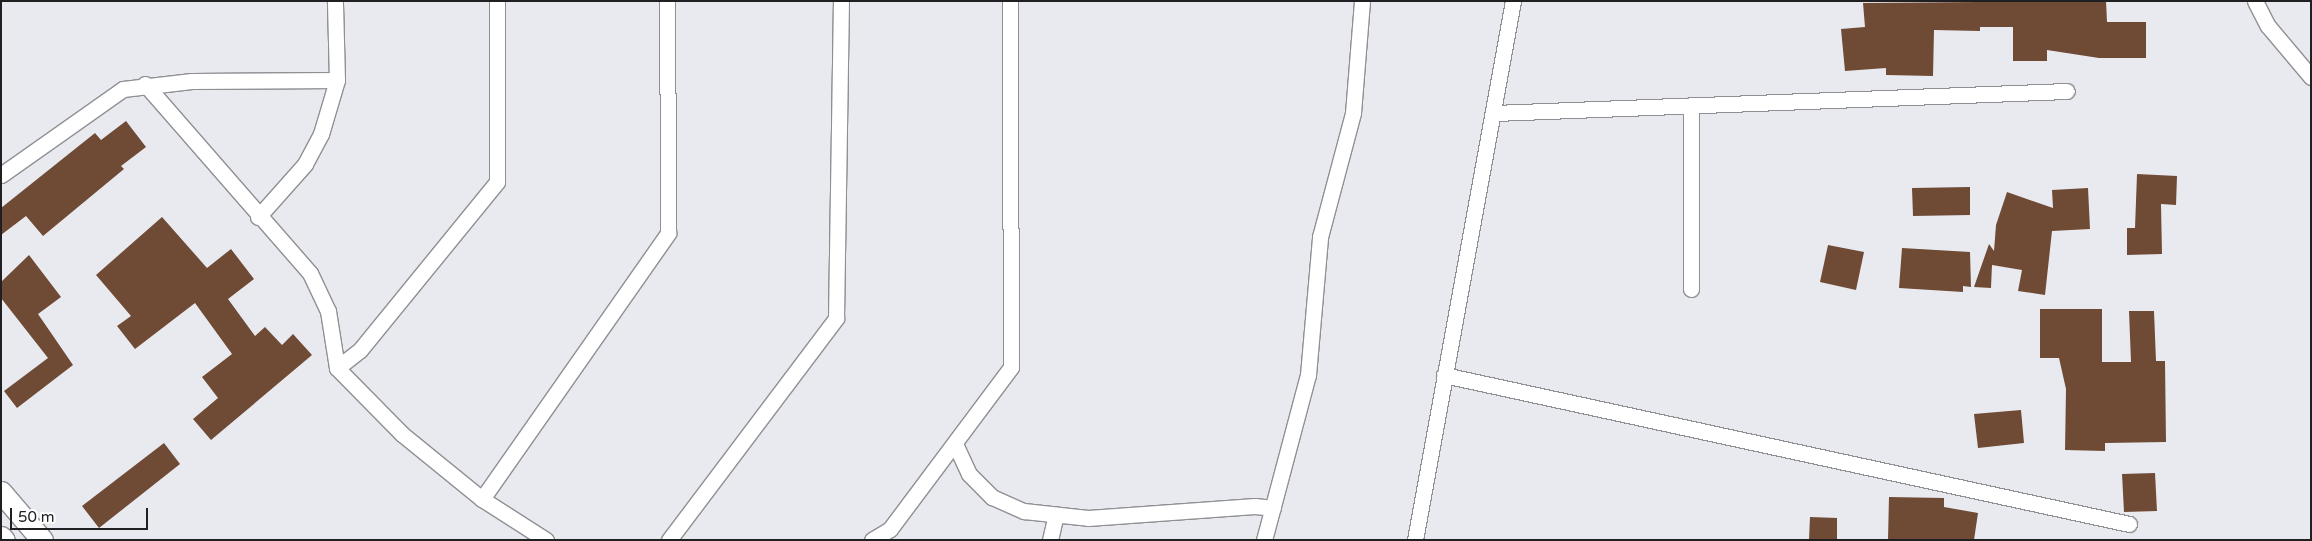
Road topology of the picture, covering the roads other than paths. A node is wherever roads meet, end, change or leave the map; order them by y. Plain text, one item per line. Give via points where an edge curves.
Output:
1 (335, 1) edge
2 (497, 1) edge
3 (667, 1) edge
4 (841, 1) edge
5 (1010, 1) edge
6 (1362, 1) edge
7 (1513, 1) edge
8 (2255, 1) edge
9 (2311, 77) edge
10 (337, 80) junction
11 (145, 84) junction
12 (2067, 91) dead end
13 (1690, 105) junction
14 (1494, 113) junction
15 (1, 175) edge
16 (258, 217) junction
17 (1691, 289) dead end
18 (337, 368) junction
19 (1444, 375) junction
20 (956, 446) junction
21 (1, 492) edge
22 (482, 499) junction
23 (1273, 508) junction
24 (1056, 515) junction
25 (2129, 524) dead end
26 (1, 537) edge
27 (4, 540) edge
28 (42, 540) edge
29 (546, 540) edge
30 (669, 540) edge
31 (872, 540) edge
32 (1050, 540) edge
33 (1264, 540) edge
34 (1415, 540) edge

1 - 10 street
2 - 18 street via 497,182 360,350
3 - 22 street via 668,233
4 - 30 street via 836,318
5 - 20 street via 1011,367
6 - 23 street via 1353,113 1320,237 1308,375
7 - 14 street
8 - 9 street via 2268,26
10 - 11 street
10 - 16 street via 321,134 305,164
11 - 15 street via 105,97
11 - 16 street
12 - 13 street
13 - 14 street
13 - 17 street
14 - 19 street
16 - 18 street via 310,273 322,294
18 - 22 street via 402,434
19 - 25 street
19 - 34 street
20 - 24 street via 969,474 992,497 1024,511
20 - 31 street via 890,529
21 - 28 main road
22 - 29 street
23 - 24 street via 1255,506 1136,516
23 - 33 street
24 - 32 street
26 - 27 main road

